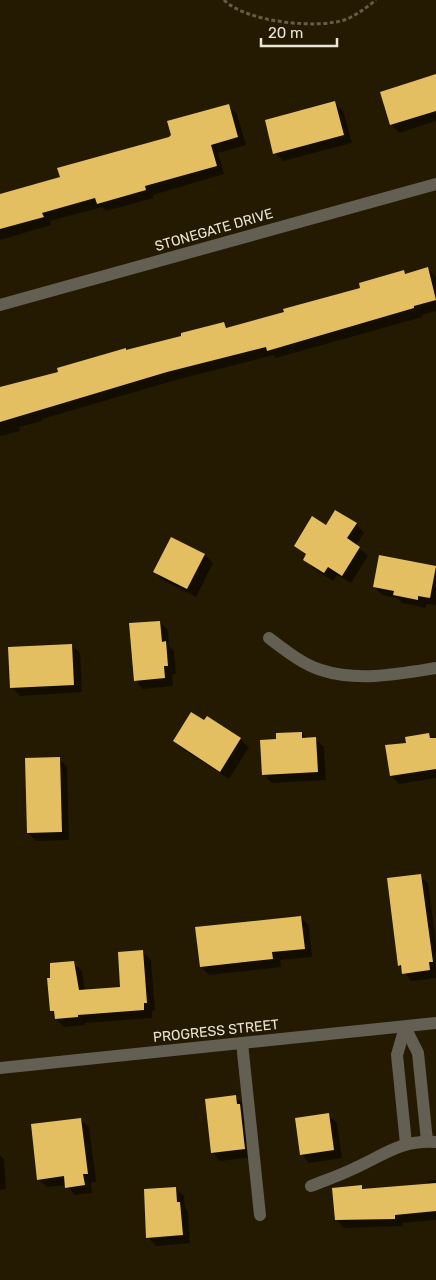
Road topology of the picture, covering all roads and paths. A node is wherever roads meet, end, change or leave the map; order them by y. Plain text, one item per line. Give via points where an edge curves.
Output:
1 (224, 0) edge
2 (376, 0) edge
3 (436, 184) edge
4 (0, 305) edge
5 (269, 638) dead end
6 (436, 668) edge
7 (436, 1024) edge
8 (405, 1026) junction
9 (242, 1043) junction
10 (0, 1068) edge
11 (432, 1141) edge
12 (406, 1144) junction
13 (311, 1186) dead end
14 (260, 1215) dead end

1 - 2 path via 231,7 252,16 312,23 346,19
3 - 4 street, STONEGATE DRIVE
5 - 6 street via 321,670 352,677
7 - 8 street, PROGRESS STREET
8 - 9 street, PROGRESS STREET
8 - 11 street via 418,1053
8 - 12 street via 397,1055
9 - 10 street, PROGRESS STREET
9 - 14 street
11 - 12 street
12 - 13 street via 386,1150 355,1169

